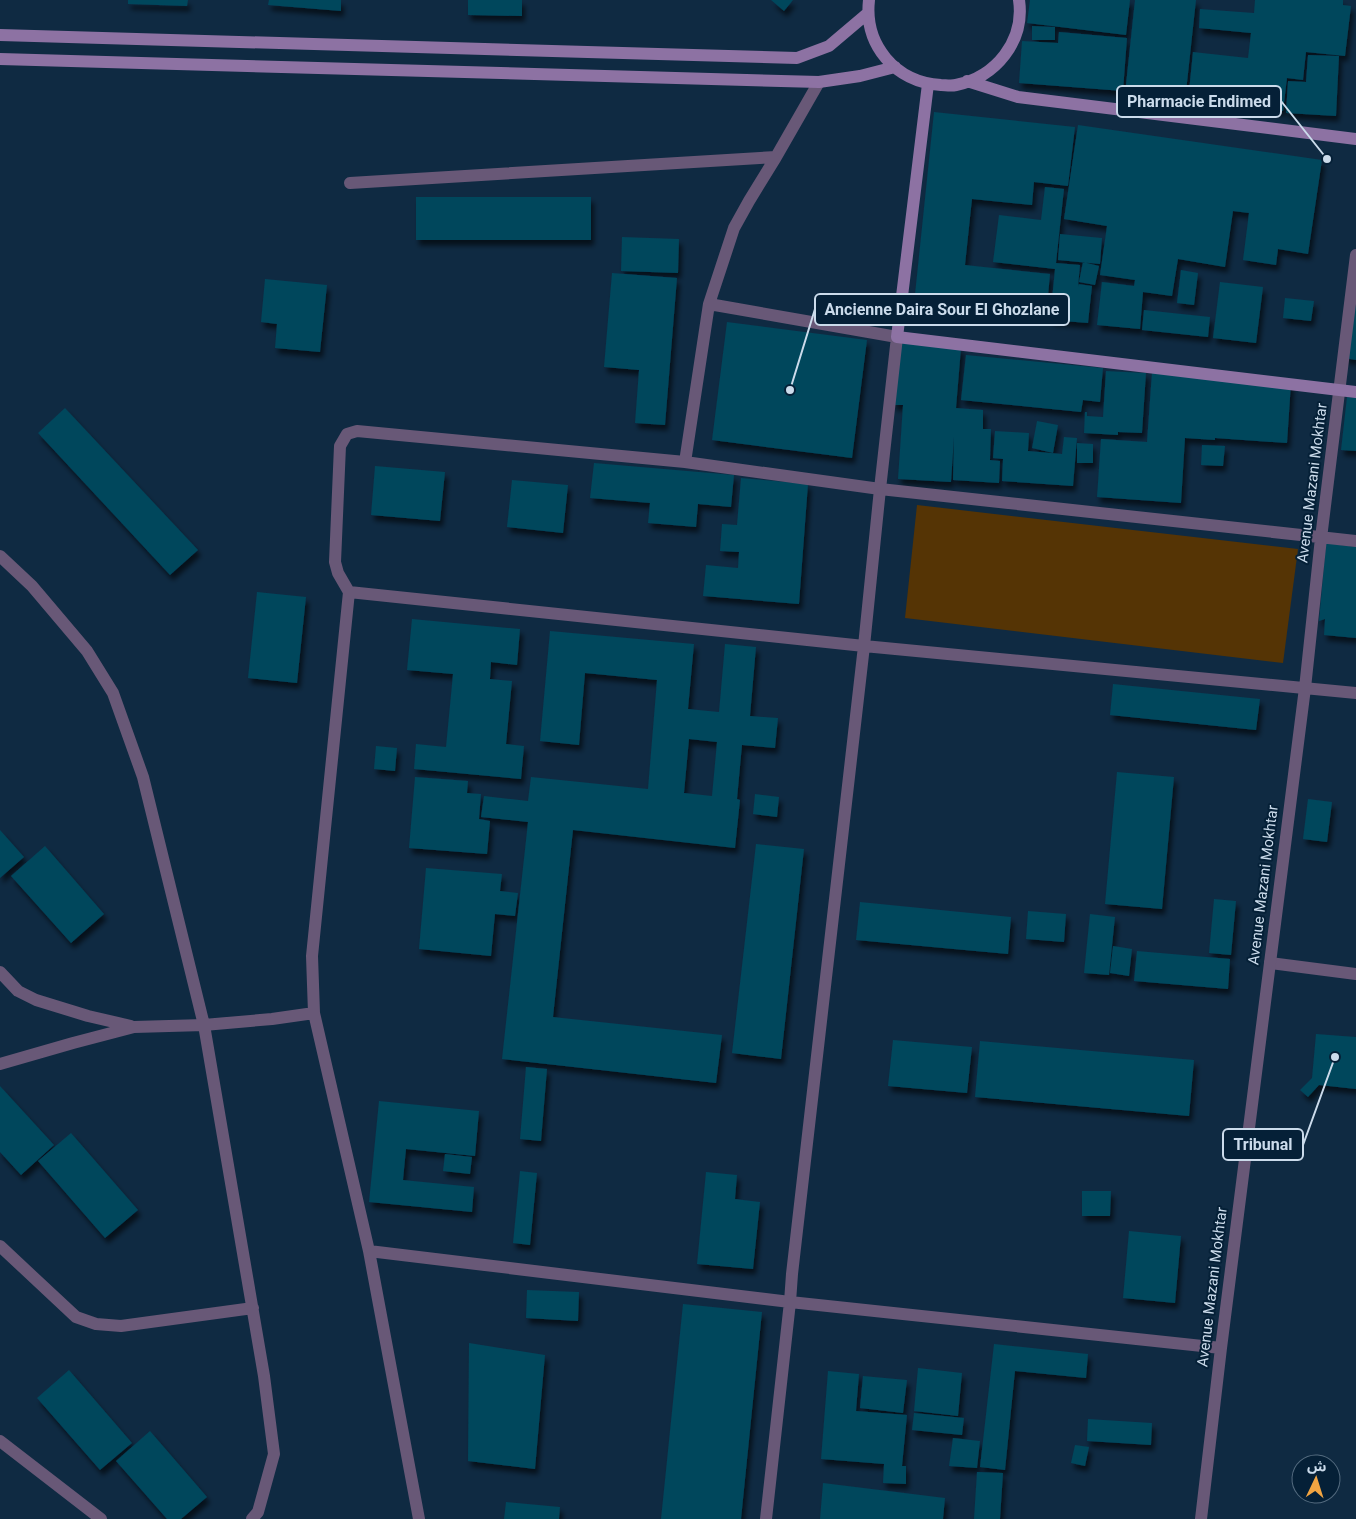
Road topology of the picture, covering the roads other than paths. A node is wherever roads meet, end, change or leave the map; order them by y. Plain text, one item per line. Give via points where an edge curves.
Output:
1 (1019, 0) edge
2 (868, 6) edge
3 (0, 34) edge
4 (0, 59) edge
5 (895, 66) junction
6 (967, 81) junction
7 (819, 82) junction
8 (928, 84) junction
9 (1356, 139) edge
10 (776, 158) junction
11 (350, 183) dead end
12 (1356, 255) edge
13 (709, 304) junction
14 (897, 338) junction
15 (1339, 390) junction
16 (1356, 392) edge
17 (685, 462) junction
18 (880, 489) junction
19 (1321, 538) junction
20 (1356, 541) edge
21 (0, 556) edge
22 (349, 592) junction
23 (864, 646) junction
24 (1305, 688) junction
25 (1356, 692) edge
26 (1270, 963) junction
27 (0, 972) edge
28 (1356, 974) edge
29 (314, 1013) junction
30 (204, 1025) junction
31 (134, 1027) junction
32 (0, 1064) edge
33 (0, 1246) edge
34 (368, 1251) junction
35 (790, 1302) junction
36 (253, 1308) junction
37 (1221, 1348) junction
38 (0, 1441) edge
39 (101, 1519) edge
40 (252, 1519) edge
41 (419, 1519) edge
42 (766, 1519) edge
43 (1201, 1519) edge

1 - 6 main road via 1021,14 1015,40 1001,62 980,77
2 - 3 main road via 829,46 797,58
2 - 5 main road via 873,38 886,59
4 - 7 main road
5 - 7 main road via 860,76
5 - 8 main road via 905,75
6 - 8 main road via 955,86
6 - 9 main road via 1018,97
7 - 10 street
8 - 14 main road
10 - 11 street
10 - 13 street via 734,228
12 - 15 street, Avenue Mazani Mokhtar
13 - 14 street
13 - 17 street
14 - 15 main road
14 - 18 street
15 - 16 main road
15 - 19 street, Avenue Mazani Mokhtar
17 - 18 street
17 - 22 street via 357,431 347,434 340,446 336,562 338,573
18 - 19 street
18 - 23 street
19 - 20 street
19 - 24 street, Avenue Mazani Mokhtar
21 - 30 street via 32,586 87,651 113,693 143,777
22 - 23 street
22 - 29 street via 312,956
23 - 24 street
23 - 35 street
24 - 25 street
24 - 26 street, Avenue Mazani Mokhtar
26 - 28 street
26 - 37 street, Avenue Mazani Mokhtar
27 - 31 street via 18,991 36,1000
29 - 30 street
29 - 34 street
30 - 31 street
30 - 36 street
31 - 32 street
33 - 36 street via 76,1318 96,1324 121,1326
34 - 35 street
34 - 41 street
35 - 37 street
35 - 42 street
36 - 40 street via 274,1454 258,1512
37 - 43 street, Avenue Mazani Mokhtar
38 - 39 street

